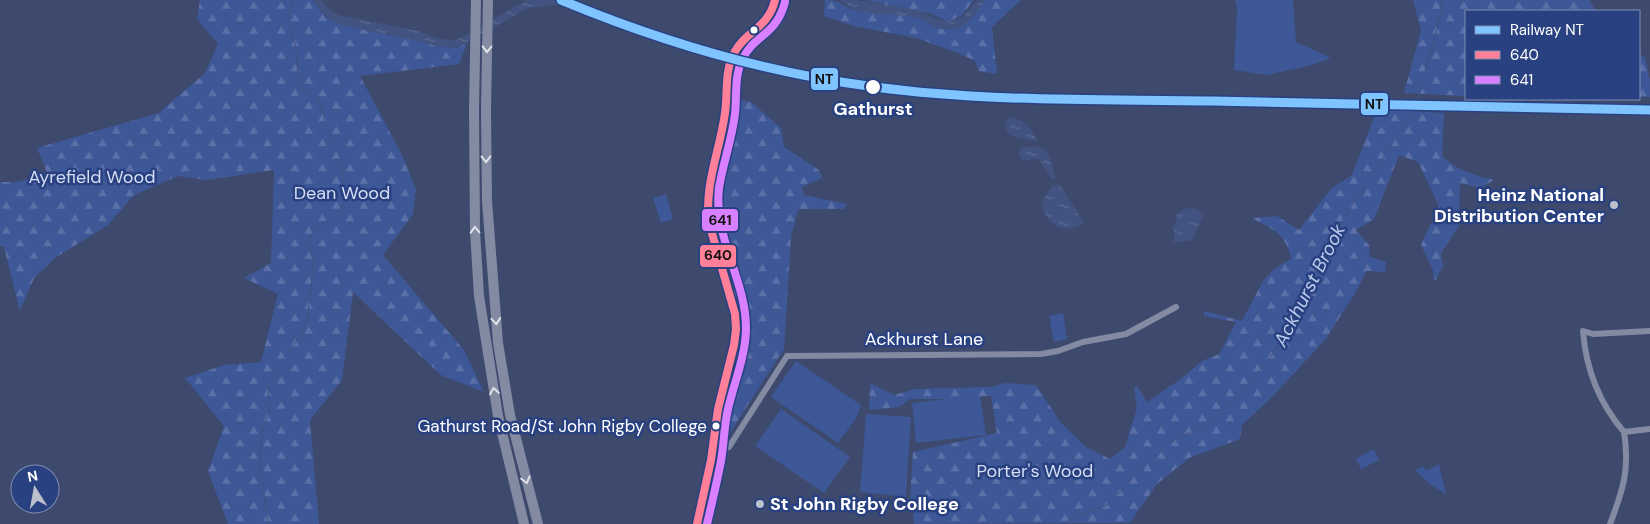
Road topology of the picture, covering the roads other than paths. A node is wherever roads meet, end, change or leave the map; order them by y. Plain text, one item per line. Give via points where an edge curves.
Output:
1 (476, 0) edge
2 (488, 0) edge
3 (775, 0) edge
4 (1176, 307) dead end
5 (1650, 331) edge
6 (1650, 429) edge
7 (1624, 432) junction
8 (712, 451) junction
9 (524, 524) edge
10 (538, 524) edge
11 (697, 524) edge
12 (1610, 524) edge

9 -> 1 highway via 498,416 479,296 475,231
2 -> 10 highway via 487,211 498,343 510,415
3 - 8 main road via 768,19 733,54 711,175 710,227 736,322
4 - 8 street, Ackhurst Lane via 1126,334 1041,354 787,356 729,447
5 - 7 street via 1593,334 1583,331 1595,387
6 - 7 street
7 - 12 street via 1625,478
8 - 11 main road

